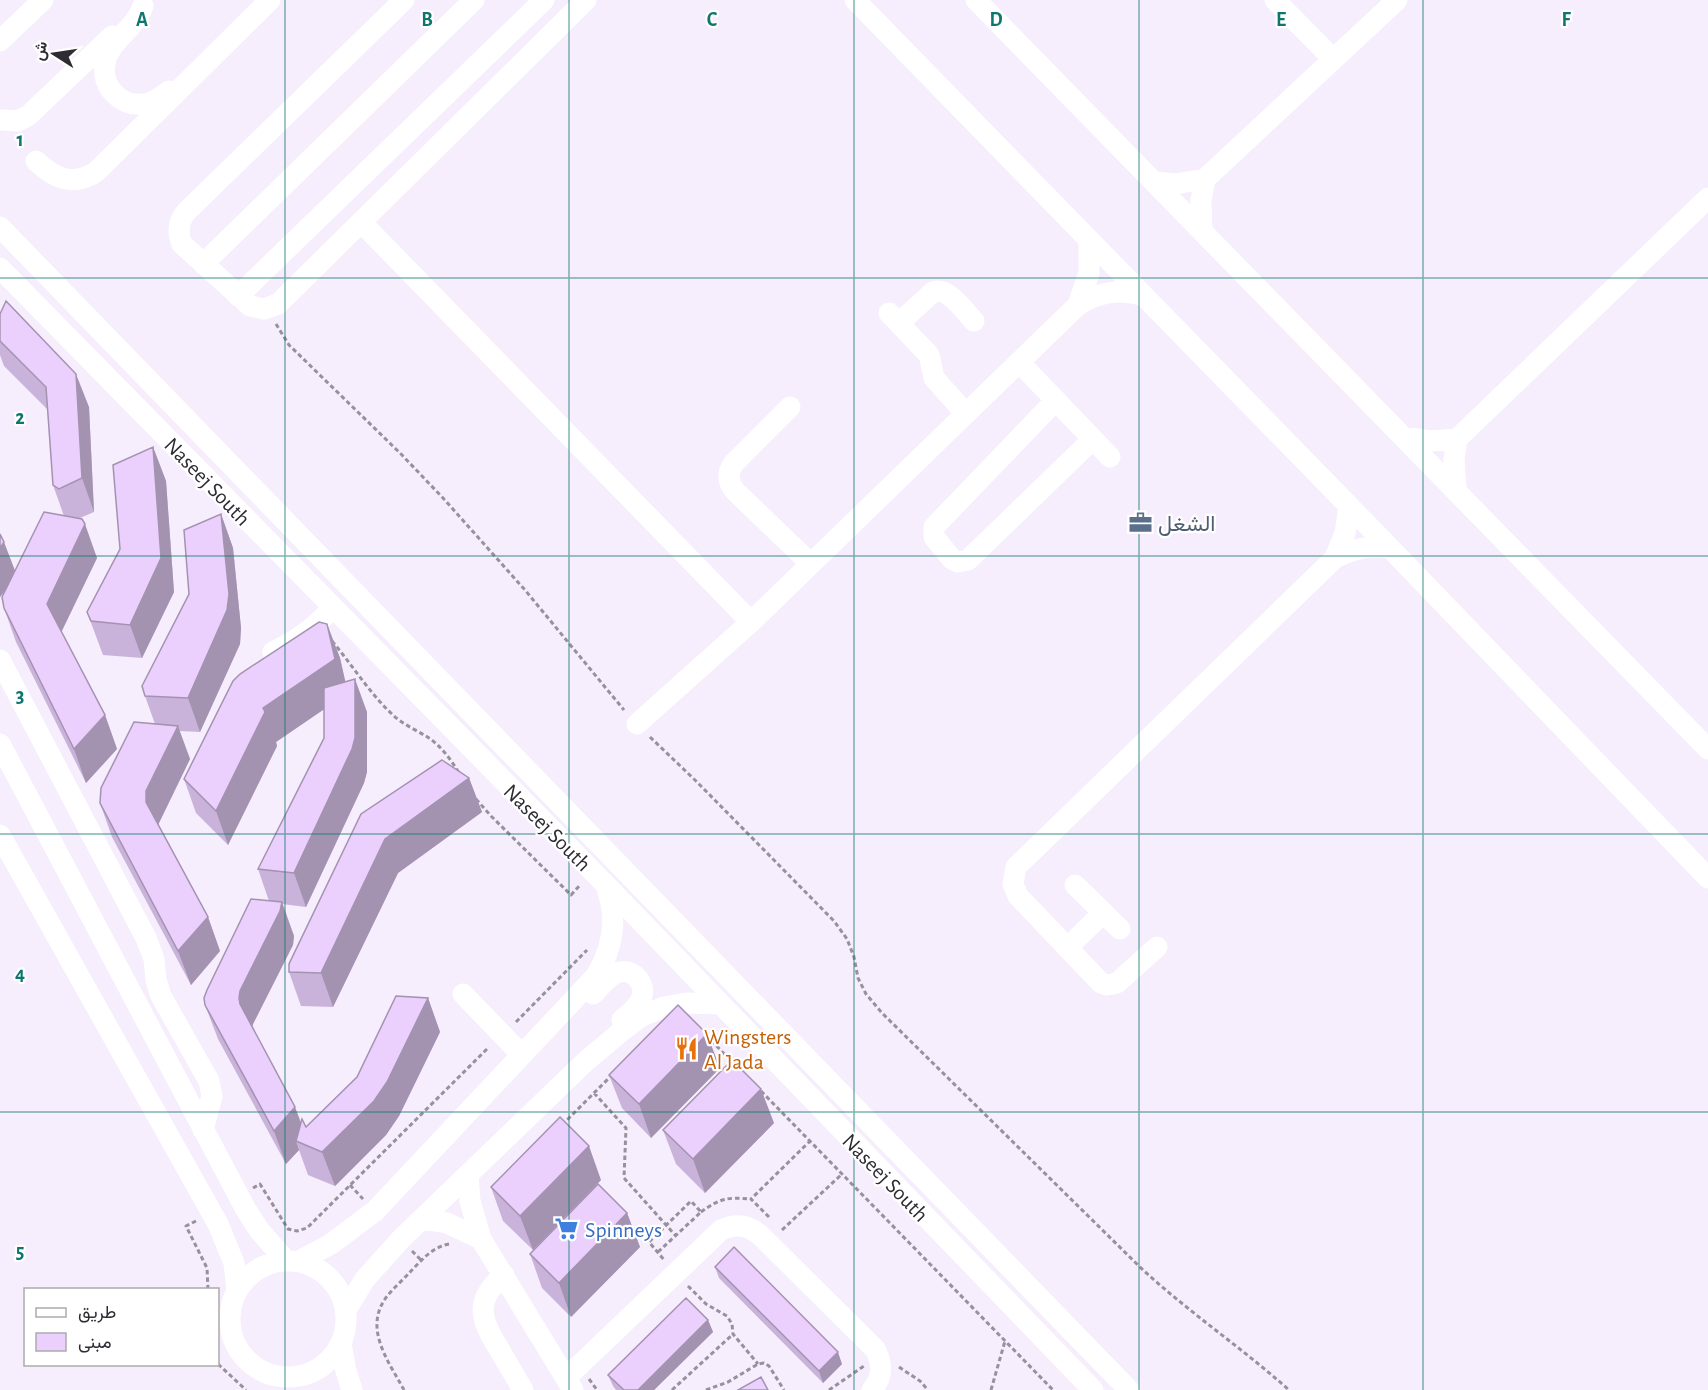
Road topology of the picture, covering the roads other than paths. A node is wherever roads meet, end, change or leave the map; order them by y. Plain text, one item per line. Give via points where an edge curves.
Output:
1 (43, 0) edge
2 (270, 0) edge
3 (404, 0) edge
4 (474, 0) edge
5 (544, 0) edge
6 (586, 0) edge
7 (855, 0) edge
8 (976, 0) edge
9 (1275, 0) edge
10 (1397, 0) edge
11 (146, 3) edge
12 (2, 34) edge
13 (1333, 59) junction
14 (198, 71) junction
15 (0, 120) edge
16 (36, 161) dead end
17 (1205, 179) junction
18 (1155, 182) junction
19 (1708, 198) edge
20 (362, 223) junction
21 (0, 227) edge
22 (1202, 231) junction
23 (1089, 240) junction
24 (203, 264) junction
25 (0, 268) edge
26 (1142, 295) junction
27 (237, 296) junction
28 (1078, 305) junction
29 (974, 321) dead end
30 (1019, 362) junction
31 (1056, 400) junction
32 (790, 408) dead end
33 (966, 414) junction
34 (1403, 437) junction
35 (1093, 439) junction
36 (1457, 439) junction
37 (1110, 457) dead end
38 (1456, 491) junction
39 (1349, 506) junction
40 (1390, 549) junction
41 (1335, 558) junction
42 (811, 564) junction
43 (318, 593) junction
44 (332, 608) junction
45 (751, 622) junction
46 (0, 660) edge
47 (637, 724) road end
48 (0, 744) edge
49 (1708, 749) edge
50 (0, 835) edge
51 (1708, 878) edge
52 (606, 885) junction
53 (1075, 885) dead end
54 (1104, 913) junction
55 (1120, 929) dead end
56 (1157, 947) dead end
57 (1067, 948) junction
58 (156, 980) junction
59 (460, 997) dead end
60 (720, 1004) junction
61 (142, 1015) junction
62 (553, 1022) junction
63 (604, 1046) junction
64 (518, 1059) junction
65 (203, 1130) junction
66 (468, 1175) junction
67 (422, 1219) junction
68 (481, 1239) junction
69 (292, 1261) junction
70 (509, 1284) junction
71 (237, 1290) junction
72 (346, 1310) junction
73 (341, 1344) junction
74 (516, 1351) dead end
75 (283, 1377) junction
76 (569, 1384) edge
77 (305, 1390) edge
78 (352, 1390) edge
79 (523, 1390) edge
80 (872, 1390) edge
81 (1093, 1390) edge
82 (1129, 1390) edge

1 - 12 street
2 - 14 street
3 - 24 street via 183,216 179,227 182,244
4 - 24 street
5 - 27 street
6 - 20 street
7 - 23 street
8 - 18 street
9 - 13 street
10 - 13 street
11 - 14 street via 134,24 107,54 104,70 114,93 127,102 152,103
11 - 15 street via 29,115 18,121
13 - 17 street
14 - 16 street via 90,176 63,180
17 - 18 street
17 - 22 street
18 - 22 street
19 - 36 street
20 - 27 street via 278,304 257,309
20 - 45 street
21 - 82 street
22 - 34 street
23 - 26 street
23 - 28 street via 1089,273
24 - 27 street
25 - 43 street, Naseej South
26 - 28 street via 1109,292
26 - 39 street
28 - 30 street
29 - 33 street via 939,290 894,318 929,355 934,378
30 - 31 street
30 - 33 street
31 - 35 street
31 - 35 street via 934,527 934,537 952,559 968,560
32 - 42 street via 734,463 729,480 735,491
33 - 42 street
34 - 36 street
34 - 38 street
35 - 37 street
36 - 38 street
38 - 49 street
39 - 40 street
39 - 41 street via 1345,533
40 - 41 street via 1367,547
40 - 51 street
41 - 57 street via 1016,867 1013,884 1018,896
42 - 45 street
43 - 44 street, Naseej South
43 - 44 street via 304,619 270,647 300,638
44 - 52 street, Naseej South
45 - 47 street
46 - 58 street via 146,938
48 - 61 street
50 - 71 street via 211,1212 230,1249
52 - 60 street, Naseej South
52 - 62 street via 614,921 607,956 596,976
53 - 54 street
54 - 55 street
54 - 57 street
56 - 57 street via 1117,983 1107,984 1096,979
58 - 61 street
58 - 65 street via 161,996 209,1081 212,1096
59 - 64 street
60 - 63 street via 664,1007 633,1022
60 - 81 street, Naseej South
61 - 65 street
62 - 63 street via 574,1011 614,974 631,973 640,981 642,998
62 - 64 street
63 - 66 street
64 - 69 street via 375,1211 332,1244
65 - 69 street via 259,1230
66 - 67 street
66 - 68 street via 470,1201
67 - 68 street via 447,1223
67 - 72 street via 376,1265
68 - 70 street
69 - 71 street via 257,1269
69 - 72 street via 318,1268 334,1282
70 - 74 street via 497,1317
70 - 76 street
70 - 79 street via 492,1287 483,1319
71 - 75 street via 229,1318 236,1347 256,1368
72 - 73 street
73 - 75 street via 323,1366 311,1373
73 - 78 street
75 - 77 street
76 - 80 street via 721,1230 744,1226 756,1231 875,1349 881,1370

